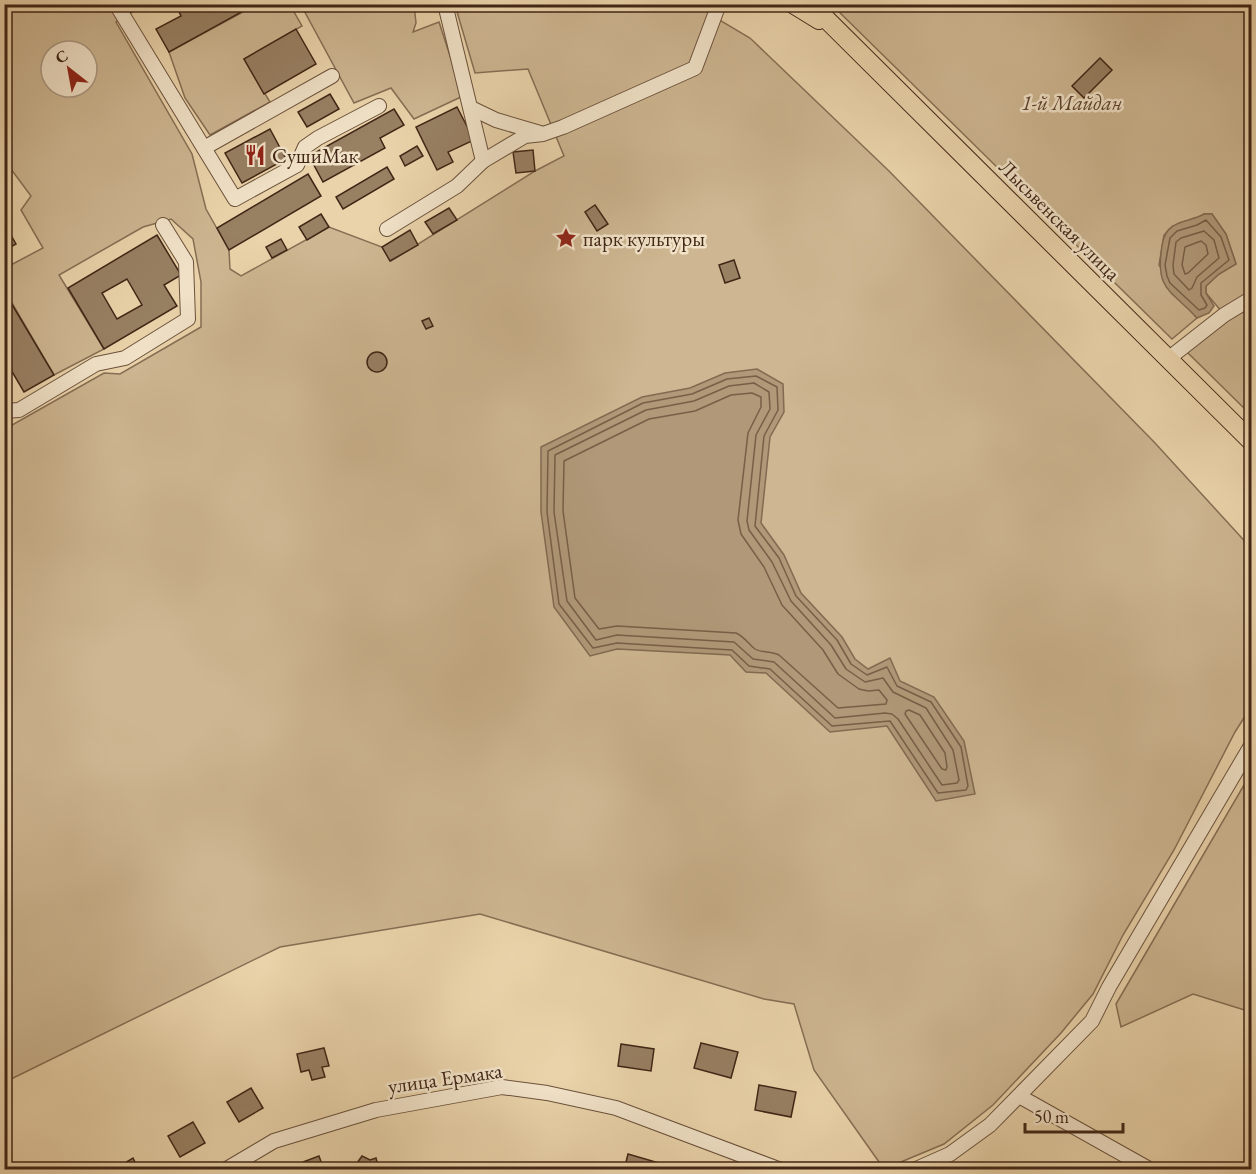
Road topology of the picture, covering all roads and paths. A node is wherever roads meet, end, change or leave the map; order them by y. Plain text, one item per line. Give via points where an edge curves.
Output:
1 (116, 4) edge
2 (445, 4) edge
3 (719, 4) edge
4 (793, 4) edge
5 (811, 4) edge
6 (836, 30) junction
7 (332, 76) dead end
8 (379, 106) dead end
9 (471, 108) junction
10 (543, 134) junction
11 (204, 148) junction
12 (483, 161) junction
13 (163, 225) dead end
14 (387, 229) dead end
15 (1251, 298) edge
16 (1168, 359) junction
17 (4, 411) edge
18 (1251, 442) edge
19 (1251, 744) edge
20 (1019, 1096) junction
21 (780, 1169) edge
22 (225, 1170) edge
23 (914, 1170) edge
24 (1151, 1170) edge

1 - 11 street
2 - 9 street
3 - 10 street via 695,68
4 - 6 main road, Лысьвенская улица
5 - 6 main road, Лысьвенская улица
6 - 16 main road, Лысьвенская улица
7 - 11 street
8 - 11 street via 318,138 305,147 297,165 235,199
9 - 10 street
9 - 12 street
10 - 12 street via 525,136
12 - 14 street via 457,186
13 - 17 street via 186,262 188,319 125,358 96,364 20,410
15 - 16 street
16 - 18 main road, Лысьвенская улица
19 - 20 street via 1092,1022
20 - 23 street via 990,1125 950,1154
20 - 24 street
21 - 22 street, улица Ермака via 616,1108 502,1087 376,1110 274,1141

